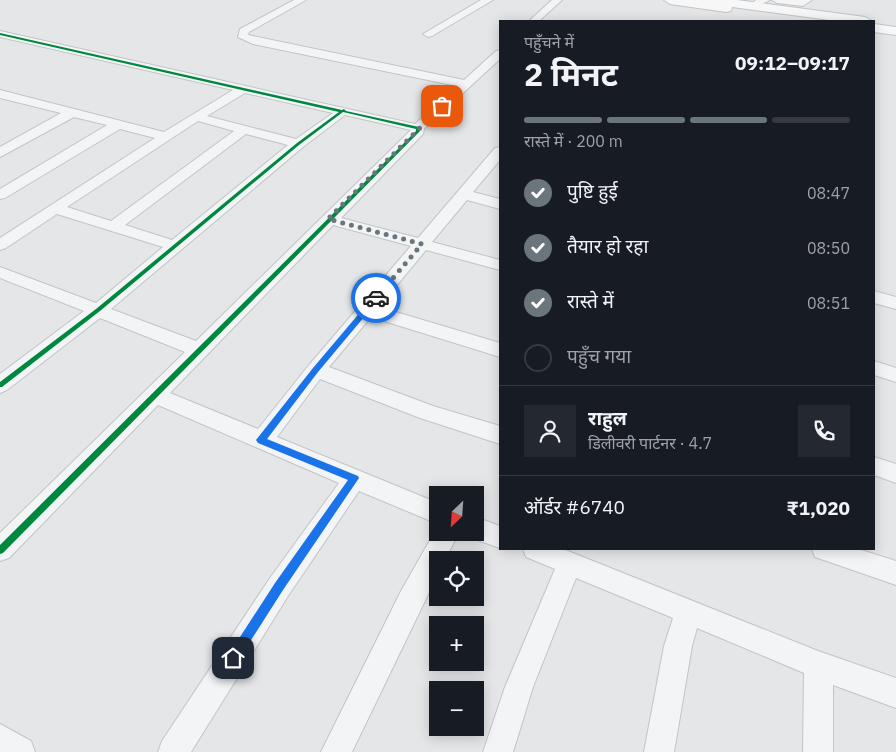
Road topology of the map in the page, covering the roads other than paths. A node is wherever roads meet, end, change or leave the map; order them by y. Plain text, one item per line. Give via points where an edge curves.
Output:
1 (301, 0) edge
2 (488, 0) edge
3 (557, 0) edge
4 (670, 0) edge
5 (708, 0) edge
6 (778, 0) edge
7 (807, 0) edge
8 (757, 2) edge
9 (535, 20) edge
10 (817, 20) edge
11 (859, 20) edge
12 (875, 22) edge
13 (896, 25) edge
14 (875, 28) edge
15 (896, 31) edge
16 (0, 34) edge
17 (428, 34) dead end
18 (499, 54) edge
19 (466, 84) junction
20 (244, 88) junction
21 (0, 94) edge
22 (344, 110) junction
23 (73, 112) junction
24 (196, 117) junction
25 (119, 124) junction
26 (418, 128) junction
27 (244, 130) junction
28 (168, 136) junction
29 (298, 144) junction
30 (1, 151) edge
31 (495, 164) edge
32 (463, 194) junction
33 (0, 195) edge
34 (499, 204) edge
35 (55, 208) junction
36 (328, 219) junction
37 (113, 227) junction
38 (422, 244) junction
39 (0, 245) edge
40 (175, 246) junction
41 (499, 266) edge
42 (0, 272) edge
43 (875, 297) edge
44 (896, 303) edge
45 (98, 310) junction
46 (367, 310) junction
47 (200, 350) junction
48 (499, 350) edge
49 (875, 368) edge
50 (316, 370) junction
51 (896, 375) edge
52 (0, 386) edge
53 (154, 396) junction
54 (499, 435) edge
55 (261, 440) junction
56 (875, 466) edge
57 (896, 474) edge
58 (355, 478) junction
59 (429, 510) edge
60 (484, 531) edge
61 (499, 537) edge
62 (442, 541) edge
63 (0, 550) edge
64 (538, 550) edge
65 (827, 550) edge
66 (570, 563) junction
67 (896, 573) edge
68 (688, 612) junction
69 (818, 665) junction
70 (896, 693) edge
71 (0, 739) edge
72 (20, 752) edge
73 (173, 752) edge
74 (336, 752) edge
75 (498, 752) edge
76 (659, 752) edge
77 (818, 752) edge

1 - 19 street via 244,31 243,38
2 - 17 street
3 - 9 street
4 - 10 street
5 - 8 street
6 - 7 street via 803,3
8 - 11 street
12 - 13 street
14 - 15 street
16 - 20 street
18 - 19 street
19 - 26 street
20 - 22 street
20 - 24 street
21 - 23 street
22 - 26 street
22 - 29 street
23 - 25 street
23 - 30 street
24 - 27 street
24 - 28 street
25 - 28 street
25 - 33 street
26 - 36 street
27 - 29 street
27 - 37 street
28 - 35 street
29 - 40 street
31 - 32 street
32 - 34 street
32 - 38 street
35 - 37 street
35 - 39 street
36 - 38 street
36 - 47 street
37 - 40 street
38 - 41 street
38 - 46 street
40 - 45 street
42 - 45 street
43 - 44 street
45 - 47 street
45 - 52 street
46 - 48 street
46 - 50 street
47 - 53 street
49 - 51 street
50 - 54 street via 427,412
50 - 55 street
53 - 55 street
53 - 63 street
55 - 58 street
56 - 57 street
58 - 59 street
58 - 73 street via 279,586
60 - 61 street
62 - 74 street
64 - 66 street
65 - 67 street
66 - 68 street
66 - 75 street via 546,615
68 - 69 street
68 - 76 street via 678,646
69 - 70 street
69 - 77 street
71 - 72 street

